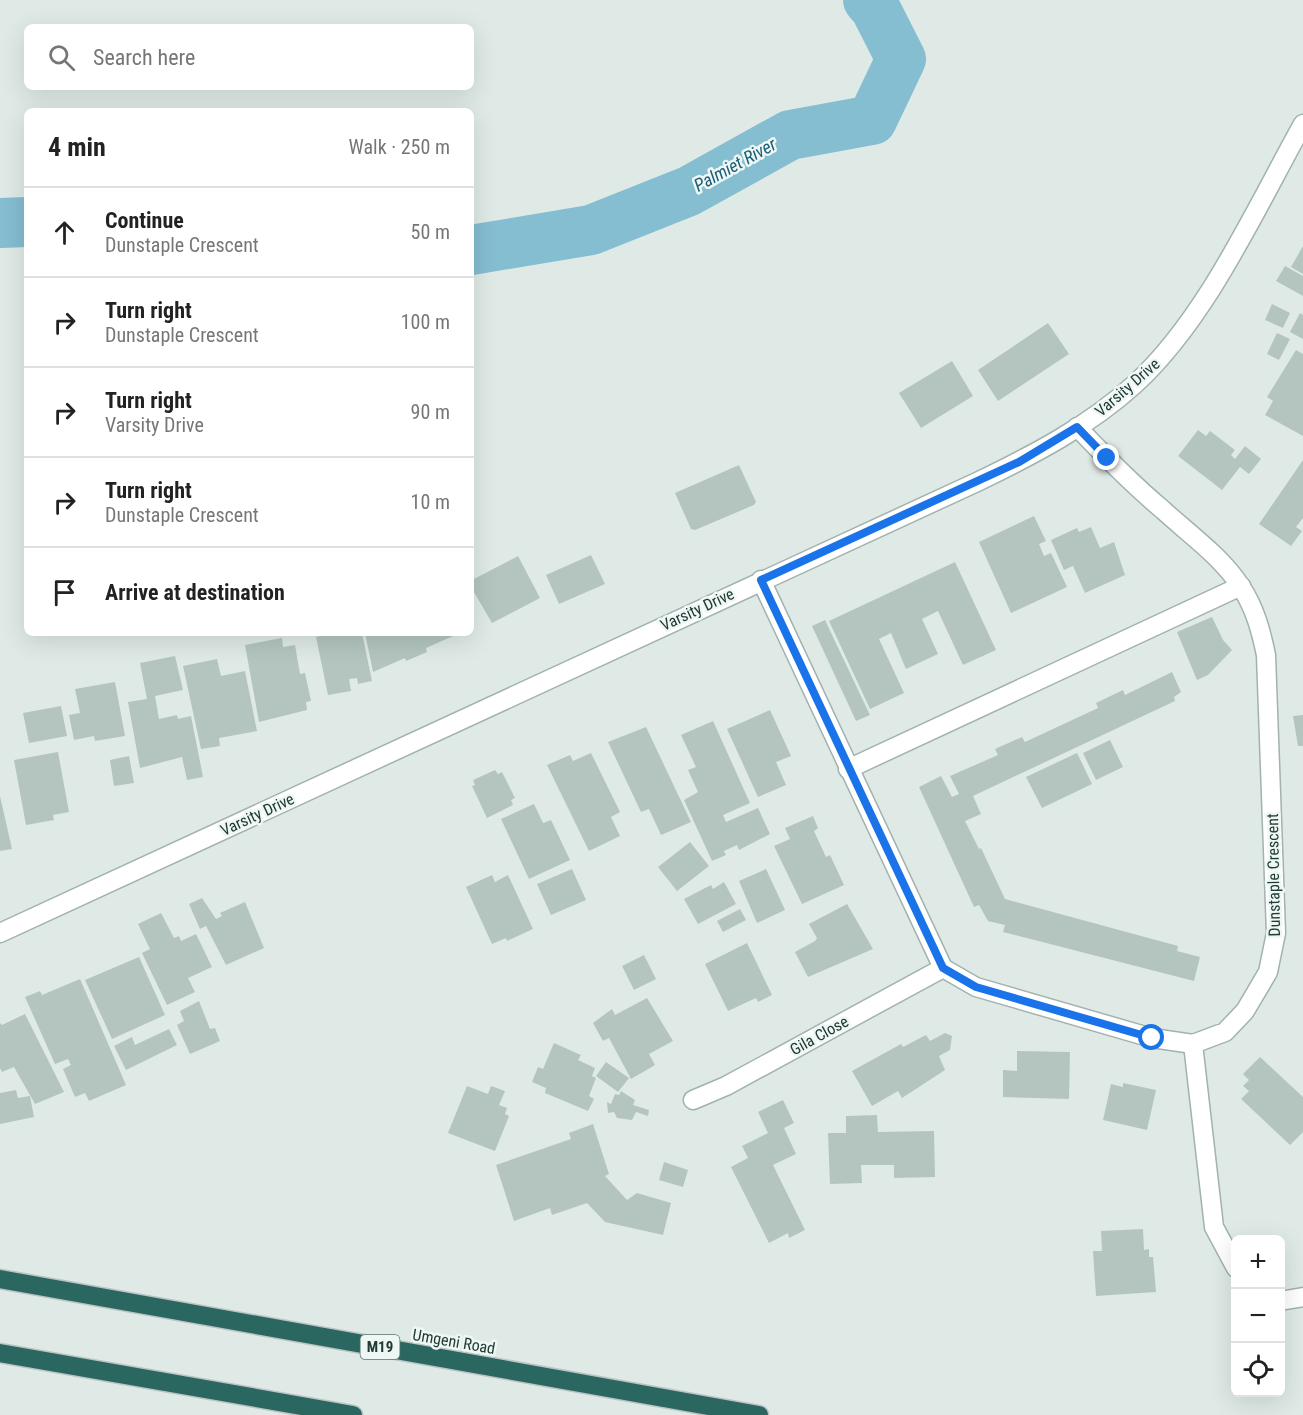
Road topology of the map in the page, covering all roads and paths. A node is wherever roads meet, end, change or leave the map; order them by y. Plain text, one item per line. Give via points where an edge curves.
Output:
1 (1303, 124) edge
2 (1077, 427) junction
3 (761, 580) junction
4 (1241, 586) junction
5 (848, 769) junction
6 (0, 933) edge
7 (943, 968) junction
8 (1193, 1044) junction
9 (693, 1100) dead end
10 (1231, 1259) edge
11 (0, 1279) edge
12 (1303, 1297) edge
13 (1285, 1299) edge
14 (0, 1353) edge
15 (353, 1415) edge
16 (759, 1415) edge

1 - 2 street, Varsity Drive via 1226,263 1177,337 1112,404
2 - 3 street, Varsity Drive via 1019,462
2 - 4 street, Dunstaple Crescent via 1136,487 1218,559
3 - 5 street
3 - 6 street, Varsity Drive
4 - 5 street
4 - 8 street, Dunstaple Crescent via 1253,609 1266,655 1276,933 1268,972 1245,1011 1225,1032
5 - 7 street
7 - 8 street, Dunstaple Crescent via 976,987 1152,1038
7 - 9 street, Gila Close via 726,1086
8 - 10 street via 1214,1227
11 - 16 highway, Umgeni Road / M19
12 - 13 street
14 - 15 highway

